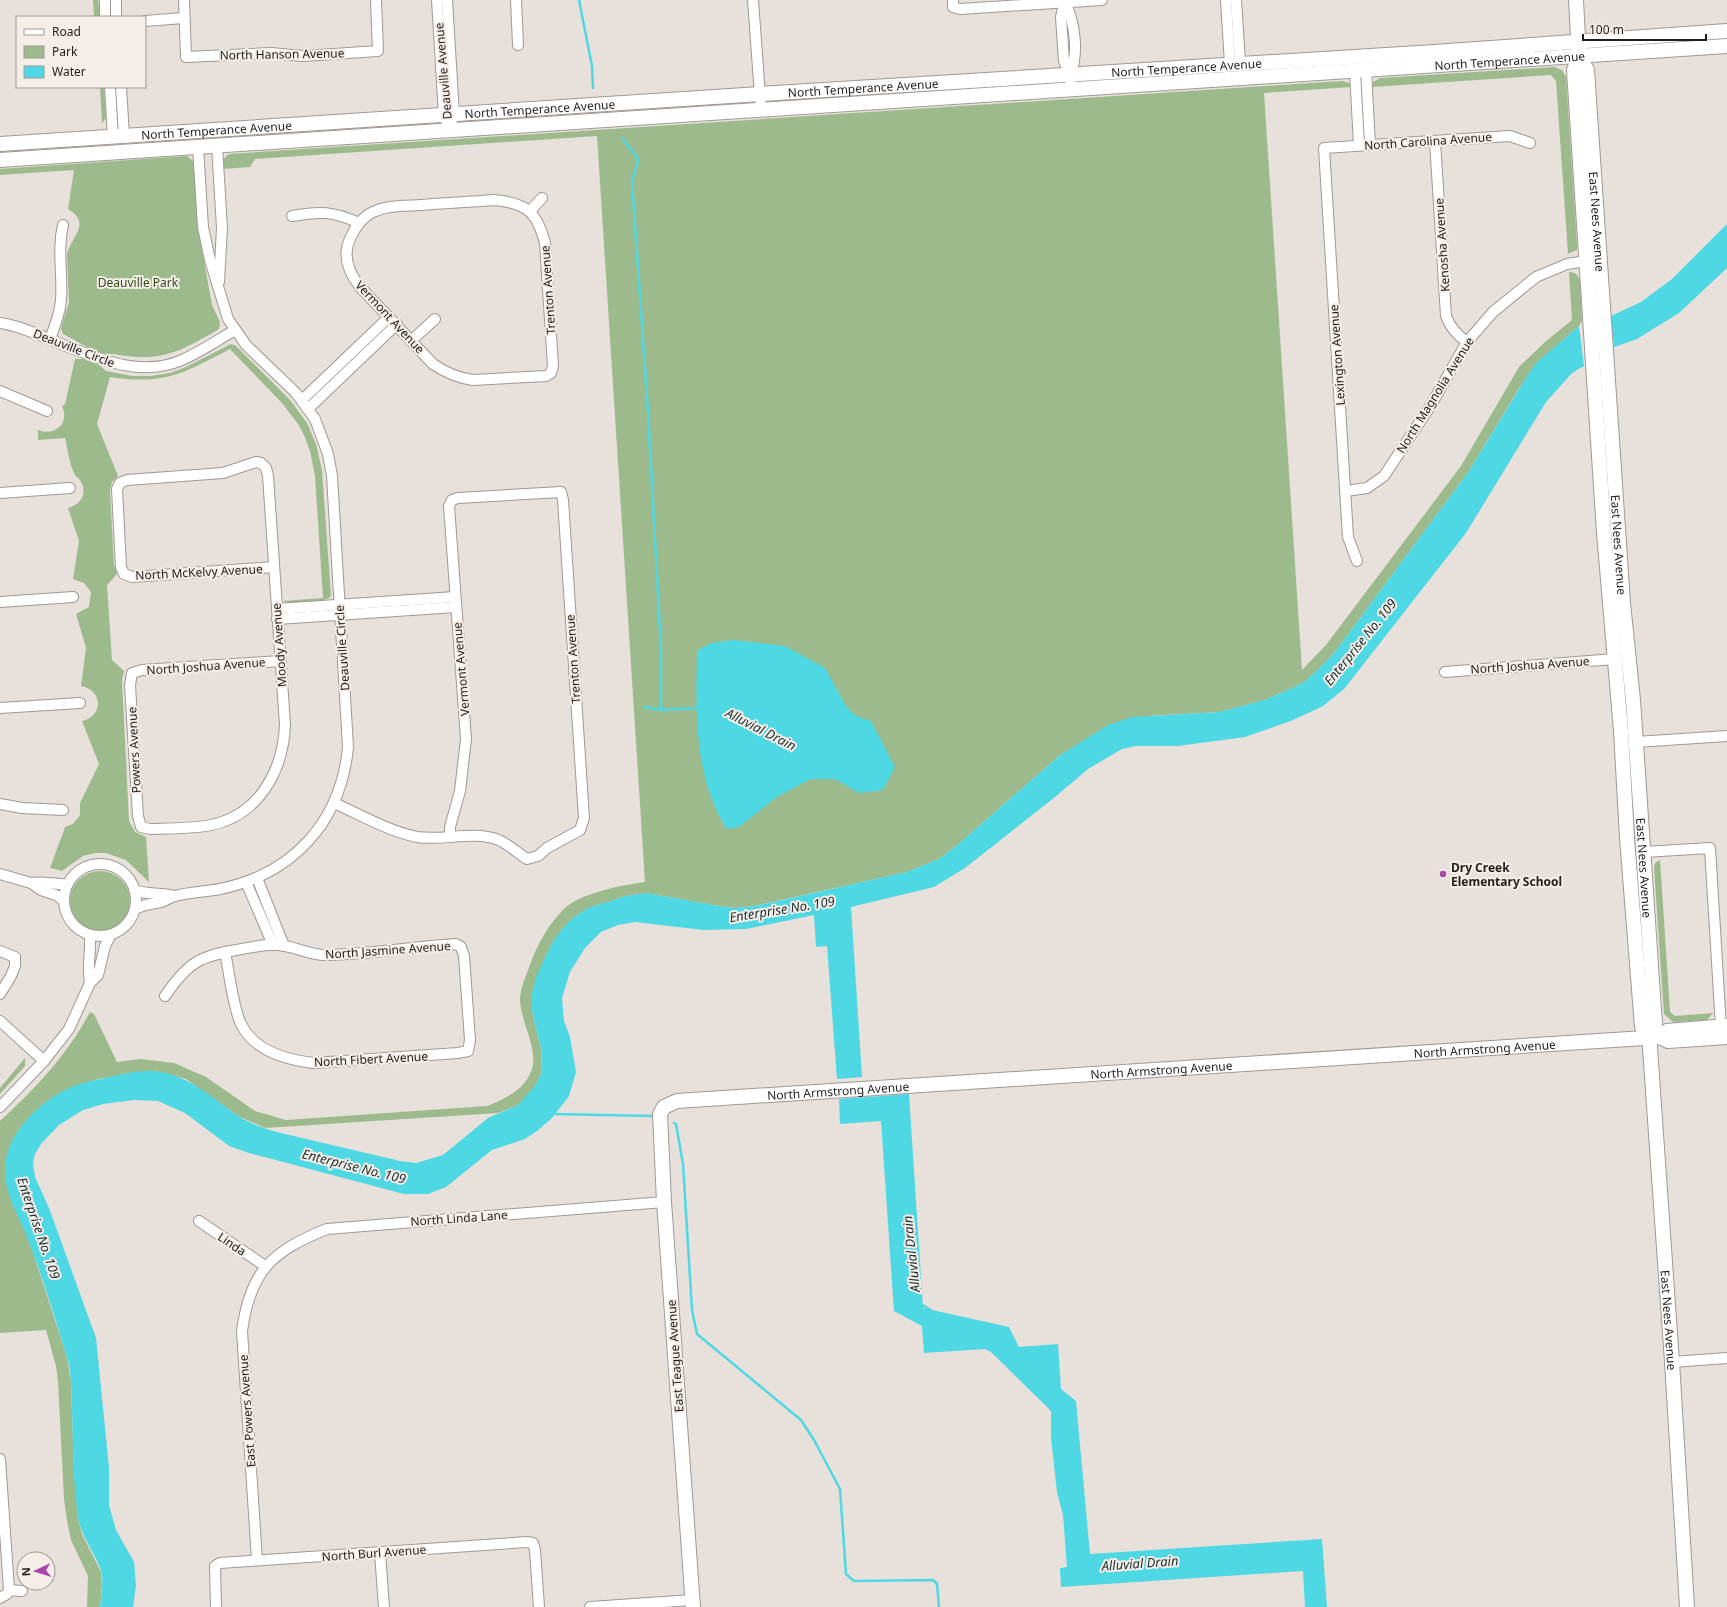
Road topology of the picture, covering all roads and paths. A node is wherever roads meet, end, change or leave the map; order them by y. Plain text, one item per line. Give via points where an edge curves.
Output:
1 (105, 0) edge
2 (116, 0) edge
3 (184, 0) edge
4 (376, 0) edge
5 (437, 0) edge
6 (447, 0) edge
7 (516, 0) edge
8 (753, 0) edge
9 (1102, 0) edge
10 (1226, 0) edge
11 (1236, 0) edge
12 (1576, 0) edge
13 (1065, 1) edge
14 (953, 4) edge
15 (105, 16) edge
16 (116, 16) edge
17 (183, 18) junction
18 (146, 21) edge
19 (1727, 31) edge
20 (1578, 41) junction
21 (518, 45) dead end
22 (1727, 46) edge
23 (1579, 56) junction
24 (1235, 64) junction
25 (1360, 71) junction
26 (1070, 75) junction
27 (110, 88) edge
28 (121, 88) edge
29 (1071, 90) junction
30 (760, 94) junction
31 (761, 110) junction
32 (449, 115) junction
33 (316, 123) junction
34 (449, 130) junction
35 (119, 136) junction
36 (1435, 140) junction
37 (1530, 143) dead end
38 (0, 144) edge
39 (1360, 145) junction
40 (1370, 145) junction
41 (217, 146) junction
42 (198, 147) junction
43 (1324, 148) joint
44 (0, 160) edge
45 (542, 198) dead end
46 (530, 211) junction
47 (292, 216) dead end
48 (359, 223) junction
49 (63, 225) dead end
50 (1586, 261) junction
51 (219, 288) junction
52 (389, 317) junction
53 (435, 319) dead end
54 (0, 324) edge
55 (397, 324) junction
56 (235, 330) junction
57 (50, 339) junction
58 (412, 340) junction
59 (1467, 342) junction
60 (552, 373) joint
61 (0, 391) edge
62 (302, 400) junction
63 (308, 409) junction
64 (47, 411) dead end
65 (70, 488) dead end
66 (1346, 491) junction
67 (561, 492) joint
68 (0, 493) edge
69 (1357, 561) dead end
70 (274, 567) junction
71 (124, 574) joint
72 (73, 597) dead end
73 (0, 602) edge
74 (456, 602) junction
75 (340, 610) junction
76 (277, 614) junction
77 (1615, 659) junction
78 (280, 661) junction
79 (1445, 672) dead end
80 (132, 673) joint
81 (80, 702) dead end
82 (0, 708) edge
83 (1621, 731) junction
84 (1727, 736) edge
85 (1636, 742) junction
86 (334, 803) junction
87 (0, 804) edge
88 (63, 810) dead end
89 (141, 827) joint
90 (450, 837) junction
91 (1644, 852) junction
92 (0, 874) edge
93 (256, 878) junction
94 (246, 882) junction
95 (31, 883) junction
96 (68, 884) junction
97 (134, 890) junction
98 (174, 896) junction
99 (64, 901) junction
100 (135, 909) junction
101 (90, 935) junction
102 (110, 936) junction
103 (273, 945) junction
104 (284, 946) junction
105 (0, 951) edge
106 (225, 952) junction
107 (90, 983) junction
108 (0, 994) edge
109 (165, 996) dead end
110 (0, 1022) edge
111 (1725, 1030) edge
112 (1652, 1036) junction
113 (468, 1051) joint
114 (44, 1061) junction
115 (0, 1107) edge
116 (665, 1107) joint
117 (664, 1202) junction
118 (199, 1221) dead end
119 (265, 1266) junction
120 (1727, 1358) edge
121 (1672, 1362) junction
122 (0, 1459) edge
123 (380, 1553) junction
124 (257, 1560) junction
125 (9, 1590) junction
126 (16, 1591) edge
127 (0, 1598) edge
128 (692, 1603) edge
129 (216, 1607) edge
130 (384, 1607) edge
131 (539, 1607) edge
132 (590, 1607) edge
133 (1687, 1607) edge

1 - 15 street
2 - 16 street
3 - 17 street
4 - 17 street, North Hanson Avenue via 378,51 304,56 271,53 186,57
5 - 32 street, Deauville Avenue
6 - 32 street, Deauville Avenue
7 - 21 street
8 - 30 street
9 - 13 street
10 - 24 street
11 - 24 street
12 - 20 main road, East Nees Avenue
13 - 14 street via 960,9
13 - 26 street via 1061,17 1064,61
17 - 18 street
19 - 20 main road, North Temperance Avenue
20 - 23 main road, East Nees Avenue
20 - 24 main road, North Temperance Avenue
22 - 23 main road, North Temperance Avenue
23 - 25 main road, North Temperance Avenue
23 - 50 main road, East Nees Avenue via 1574,70
23 - 85 main road, East Nees Avenue via 1587,70 1623,602
24 - 26 main road, North Temperance Avenue
25 - 29 main road, North Temperance Avenue
25 - 39 street
25 - 40 street
26 - 29 street
26 - 30 main road, North Temperance Avenue
27 - 35 street
28 - 35 street
29 - 31 main road, North Temperance Avenue
30 - 31 street
30 - 32 main road, North Temperance Avenue
31 - 34 main road, North Temperance Avenue
32 - 33 main road, North Temperance Avenue
32 - 34 street, Deauville Avenue
33 - 35 main road, North Temperance Avenue
33 - 42 main road via 278,134 209,138
34 - 41 main road, North Temperance Avenue
35 - 38 main road, North Temperance Avenue
36 - 37 street, North Carolina Avenue via 1510,136
36 - 40 street, North Carolina Avenue
36 - 59 street, Kenosha Avenue via 1446,316 1457,335
39 - 40 street, North Carolina Avenue
39 - 43 street, North Carolina Avenue
41 - 42 main road, North Temperance Avenue
41 - 51 street, Deauville Circle via 222,218
42 - 44 main road, North Temperance Avenue
42 - 51 street, Deauville Circle via 203,227
43 - 66 street, Lexington Avenue
45 - 46 street
46 - 48 street via 508,201 494,200 390,207 372,212
46 - 60 street, Trenton Avenue via 536,219 545,243
47 - 48 street via 322,211
48 - 52 street, Vermont Avenue via 348,244 348,267 360,287
49 - 57 street via 59,245 61,300
50 - 59 street, North Magnolia Avenue via 1567,264 1536,277 1493,312
50 - 77 main road, East Nees Avenue via 1604,541
51 - 56 street, Deauville Circle via 222,304
52 - 55 street, Vermont Avenue
52 - 62 street
53 - 58 street
54 - 57 street, Deauville Circle
55 - 58 street, Vermont Avenue
55 - 63 street
56 - 57 street, Deauville Circle via 181,360 136,368 107,362
56 - 62 street, Deauville Circle via 246,345
58 - 60 street, Vermont Avenue via 433,364 450,375 473,380 546,376
59 - 66 street, North Magnolia Avenue via 1427,412 1384,476 1367,488
61 - 64 street
62 - 63 street, Deauville Circle
63 - 75 street, Deauville Circle via 323,437 332,476
65 - 68 street
66 - 69 street, Lexington Avenue via 1348,537
67 - 74 street, Vermont Avenue via 452,500 450,506
67 - 90 street, Trenton Avenue via 583,802 582,827 533,858 527,859 498,840 473,835
70 - 71 street, North McKelvy Avenue via 132,577
70 - 71 street, Moody Avenue via 268,476 266,468 256,462 218,474 127,480 120,483 117,490 121,567
70 - 76 street, Moody Avenue
72 - 73 street
74 - 75 street
74 - 90 street, Vermont Avenue via 466,739 460,791 450,827
75 - 76 street
75 - 86 street, Deauville Circle via 348,747 346,768
76 - 78 street, Moody Avenue
77 - 79 street, North Joshua Avenue
77 - 83 main road, East Nees Avenue
77 - 85 main road via 1623,666 1627,705
78 - 80 street, North Joshua Avenue via 142,670
78 - 89 street, Moody Avenue via 285,725 280,758 264,792 239,813 221,822 200,827
80 - 89 street, Powers Avenue via 130,685 137,809
81 - 82 street
83 - 91 main road via 1630,744 1634,811
83 - 112 main road, East Nees Avenue via 1642,1027
84 - 85 street
85 - 91 main road, East Nees Avenue
86 - 90 street via 406,834 431,838
86 - 93 street, Deauville Circle via 312,837 295,854 281,865
87 - 88 street
91 - 111 street via 1710,848
91 - 112 main road, East Nees Avenue via 1655,1024
92 - 95 street
93 - 94 street, Deauville Circle
93 - 104 street
94 - 98 street, Deauville Circle
94 - 103 street
95 - 96 street
95 - 99 street
96 - 97 street via 77,872 86,867 109,865 119,869 127,877
96 - 99 street
97 - 98 street, Deauville Circle
97 - 100 street
98 - 100 street, Deauville Circle
99 - 101 street via 71,922 79,930
100 - 102 street via 122,929
101 - 102 street
101 - 107 street
102 - 107 street via 98,975
103 - 104 street, North Jasmine Avenue
103 - 106 street, North Jasmine Avenue
104 - 113 street, North Jasmine Avenue via 320,955 456,944 462,947 470,1040
105 - 108 street via 15,957 15,966
106 - 109 street, North Jasmine Avenue via 196,962 187,968
106 - 113 street, North Fibert Avenue via 241,1024 249,1035 272,1053 314,1063
107 - 114 street via 69,1029
110 - 114 street
111 - 112 main road, North Armstrong Avenue via 1667,1031
112 - 116 main road, North Armstrong Avenue via 677,1101
112 - 121 main road, East Nees Avenue
114 - 115 street
116 - 117 main road, East Teague Avenue via 660,1114
117 - 119 street, North Linda Lane via 327,1229 284,1250
117 - 128 main road, East Teague Avenue
118 - 119 street, Linda
119 - 124 street, East Powers Avenue via 250,1296 242,1331
120 - 121 street
121 - 133 main road, East Nees Avenue
122 - 125 street
123 - 124 street, North Burl Avenue
123 - 130 street
123 - 131 street, North Burl Avenue via 527,1542 533,1544
124 - 129 street, North Burl Avenue via 220,1563 215,1566
125 - 126 street
125 - 127 street
128 - 132 street

